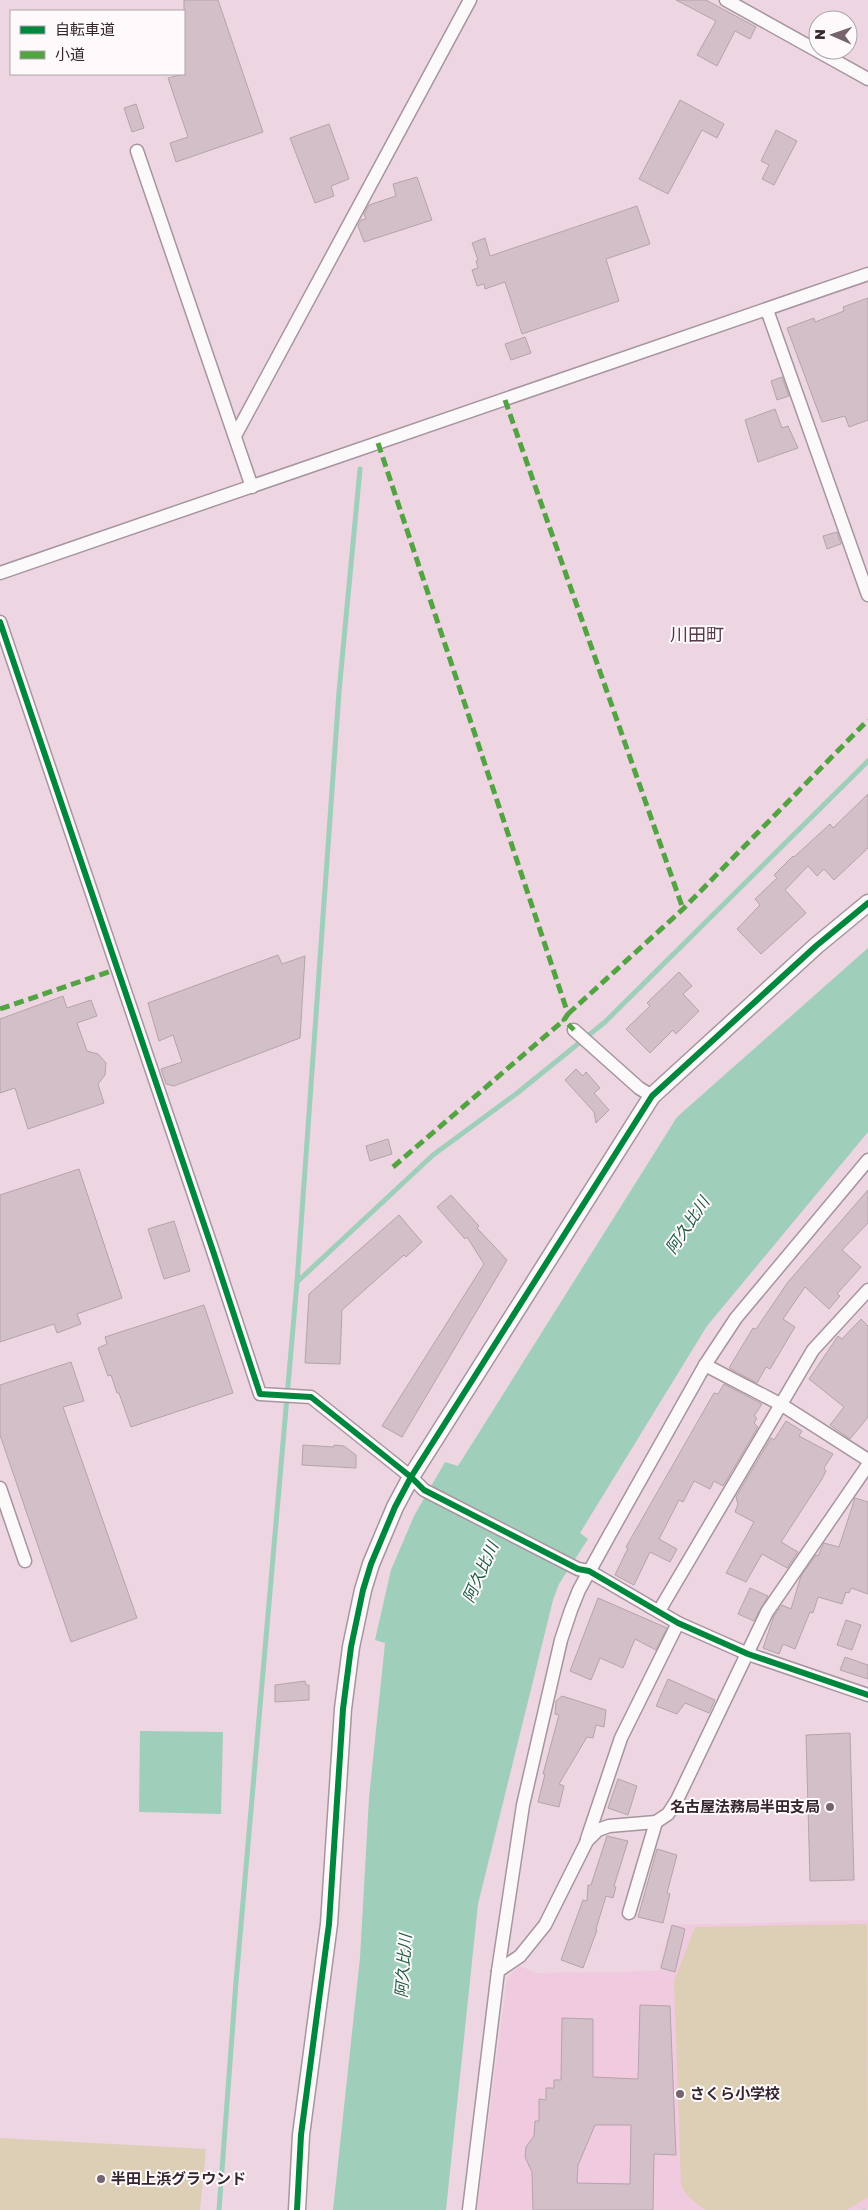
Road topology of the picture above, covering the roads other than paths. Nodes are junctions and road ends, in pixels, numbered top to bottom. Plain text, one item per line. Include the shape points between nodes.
1 (470, 0) edge
2 (726, 0) edge
3 (868, 79) edge
4 (137, 151) dead end
5 (868, 274) edge
6 (767, 310) junction
7 (235, 436) junction
8 (252, 487) junction
9 (0, 573) edge
10 (868, 595) edge
11 (0, 622) edge
12 (868, 903) edge
13 (574, 1030) dead end
14 (652, 1096) junction
15 (868, 1160) edge
16 (868, 1290) edge
17 (705, 1365) junction
18 (782, 1405) junction
19 (868, 1460) edge
20 (868, 1465) edge
21 (412, 1476) junction
22 (0, 1488) edge
23 (25, 1561) dead end
24 (584, 1570) junction
25 (659, 1611) junction
26 (678, 1623) junction
27 (748, 1654) junction
28 (868, 1695) edge
29 (656, 1822) junction
30 (587, 1841) junction
31 (629, 1913) dead end
32 (498, 1971) junction
33 (297, 2210) edge
34 (469, 2210) edge

1 - 7 street
2 - 3 street
4 - 7 street
5 - 6 street
6 - 8 street
6 - 10 street
7 - 8 street
8 - 9 street
11 - 21 street via 260,1394 311,1397
12 - 14 street via 816,946
13 - 14 street
14 - 21 street
15 - 17 street via 736,1318
16 - 18 street via 817,1345
17 - 18 street
17 - 24 street
18 - 19 street
18 - 25 street
20 - 27 street via 767,1612
21 - 24 street via 424,1490
21 - 33 street via 391,1514 371,1564 351,1647 343,1709 329,1924 301,2135
22 - 23 street
24 - 25 street
24 - 32 street via 562,1640 523,1805
25 - 26 street
26 - 27 street
26 - 30 street via 621,1738
27 - 28 street
27 - 29 street via 677,1800 668,1814
29 - 30 street via 610,1826 598,1830
29 - 31 street
30 - 32 street via 545,1925 520,1956
32 - 34 street

